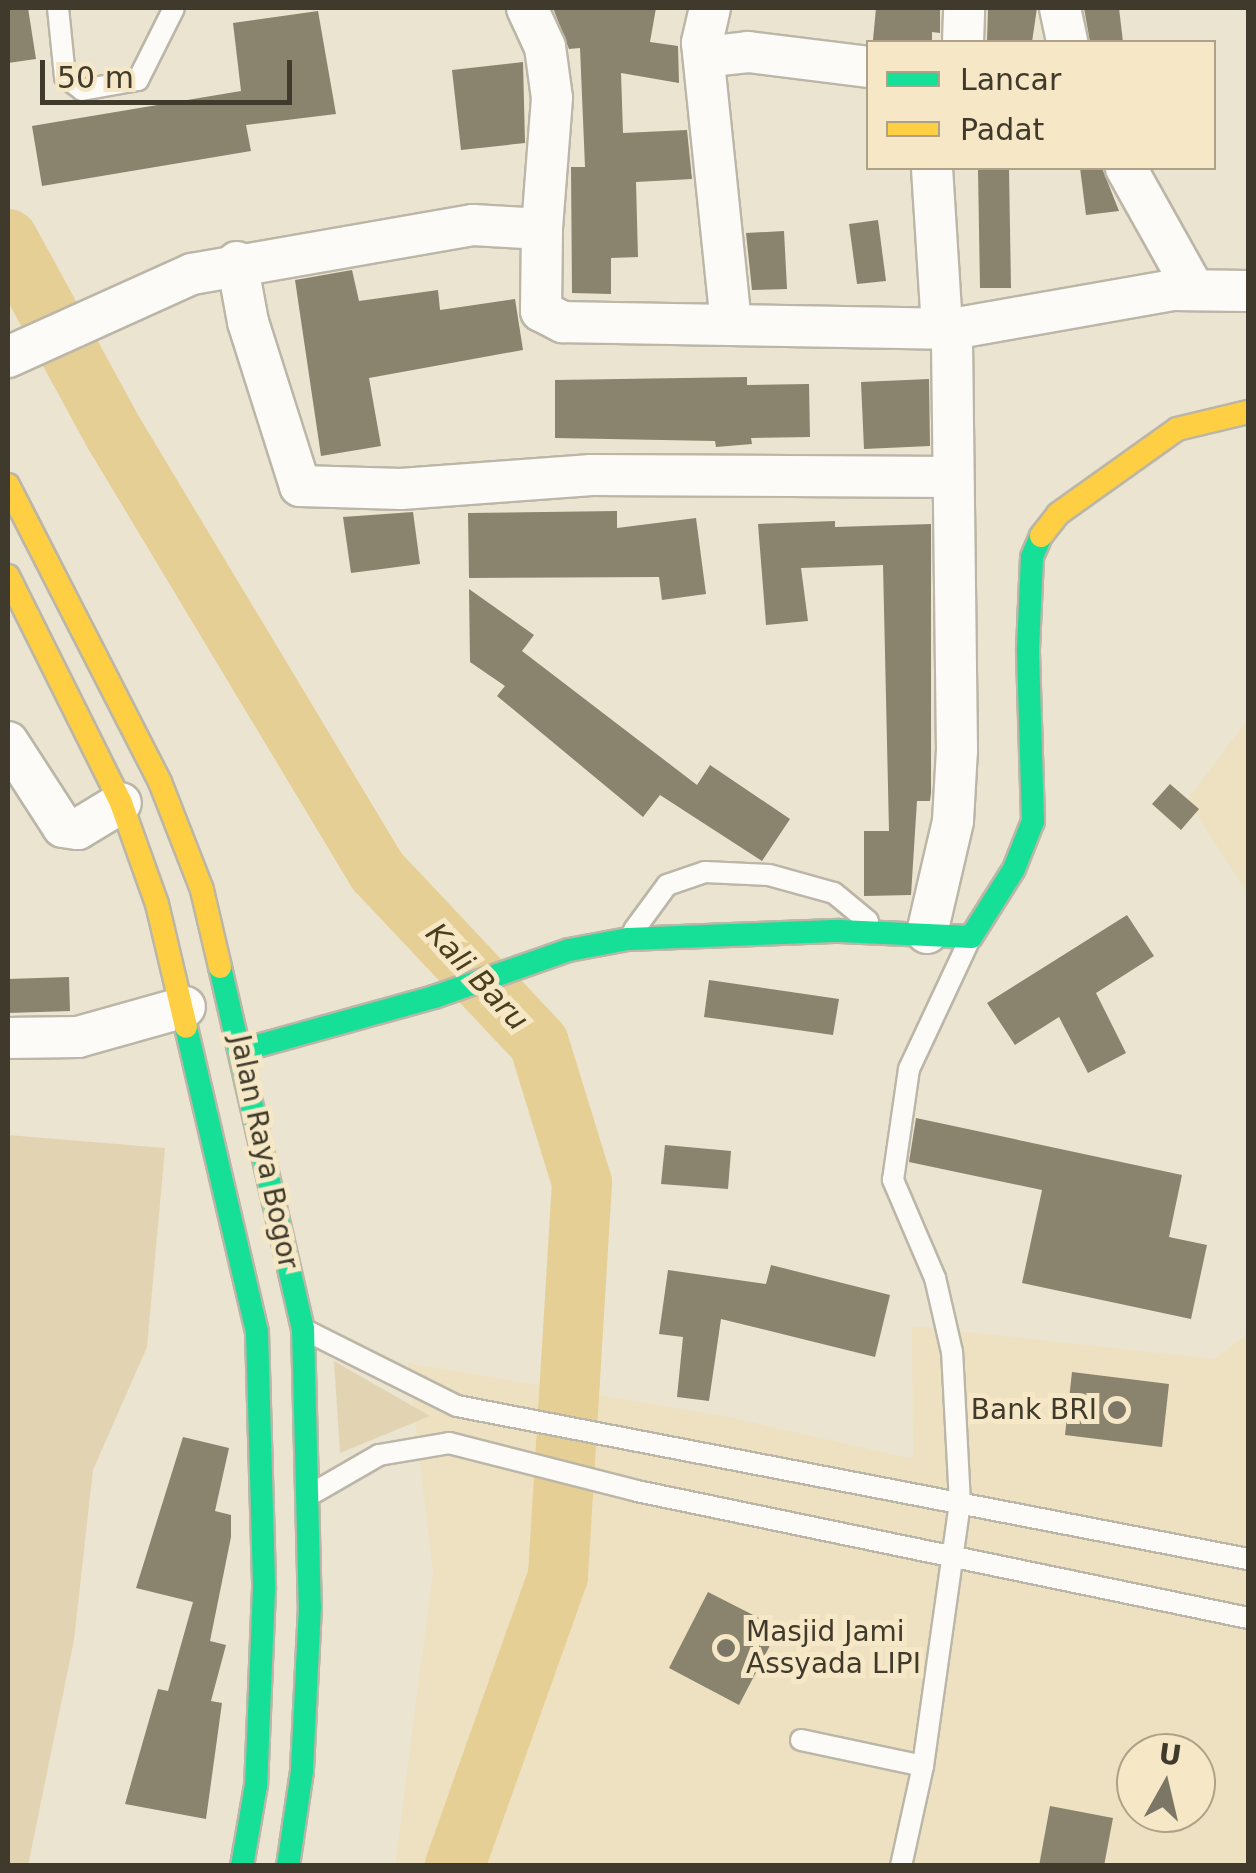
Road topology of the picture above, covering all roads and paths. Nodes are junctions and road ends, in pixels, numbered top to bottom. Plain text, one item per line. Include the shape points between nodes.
1 (58, 8) edge
2 (174, 8) edge
3 (527, 8) edge
4 (710, 8) edge
5 (964, 8) edge
6 (1060, 8) edge
7 (963, 40) edge
8 (1067, 40) edge
9 (704, 57) junction
10 (866, 67) edge
11 (932, 170) edge
12 (1127, 170) edge
13 (542, 230) junction
14 (237, 262) junction
15 (1193, 288) junction
16 (1248, 290) edge
17 (731, 322) junction
18 (947, 329) junction
19 (8, 357) edge
20 (1248, 412) edge
21 (950, 476) junction
22 (8, 485) edge
23 (8, 576) edge
24 (8, 742) edge
25 (122, 803) junction
26 (881, 932) junction
27 (926, 933) junction
28 (971, 937) junction
29 (628, 938) junction
30 (185, 1007) junction
31 (8, 1038) edge
32 (244, 1050) junction
33 (303, 1328) junction
34 (457, 1406) junction
35 (449, 1443) junction
36 (309, 1496) junction
37 (960, 1503) junction
38 (953, 1558) junction
39 (1248, 1559) edge
40 (1248, 1618) edge
41 (801, 1740) dead end
42 (923, 1766) junction
43 (242, 1866) edge
44 (288, 1866) edge
45 (900, 1866) edge

1 - 2 lane via 64,77 82,90 138,80
3 - 13 street via 545,47 552,98
4 - 9 street
5 - 7 street
6 - 8 street
9 - 10 street via 748,52
9 - 17 street
11 - 18 street
12 - 15 street
13 - 14 street via 473,225
13 - 17 street via 541,311 550,320
14 - 19 street
14 - 21 street via 252,339 300,486 401,488 591,475
15 - 16 street
15 - 18 street
17 - 18 street
18 - 21 street
20 - 28 main road via 1214,414 1177,429 1058,514 1040,538 1032,558 1028,649 1032,821 1014,870
21 - 27 street via 957,750 952,821
22 - 32 main road, Jalan Raya Bogor via 160,782 202,890
23 - 25 main road, Jalan Raya Bogor
24 - 25 street via 64,826 78,829
25 - 30 main road, Jalan Raya Bogor
26 - 27 main road
26 - 29 main road
26 - 29 lane via 834,893 769,875 705,872 667,886
27 - 28 main road
28 - 37 lane via 909,1069 893,1180 935,1278 952,1352
29 - 32 main road via 568,950 434,997
30 - 31 street via 78,1037
30 - 43 main road, Jalan Raya Bogor via 257,1332 264,1589 256,1784
32 - 33 main road, Jalan Raya Bogor
33 - 34 lane
33 - 36 main road, Jalan Raya Bogor
34 - 35 lane
34 - 37 lane
35 - 36 lane via 379,1455
35 - 38 lane
36 - 44 main road, Jalan Raya Bogor via 302,1771
37 - 38 lane
37 - 39 lane
38 - 40 lane
38 - 42 lane
41 - 42 lane
42 - 45 lane

